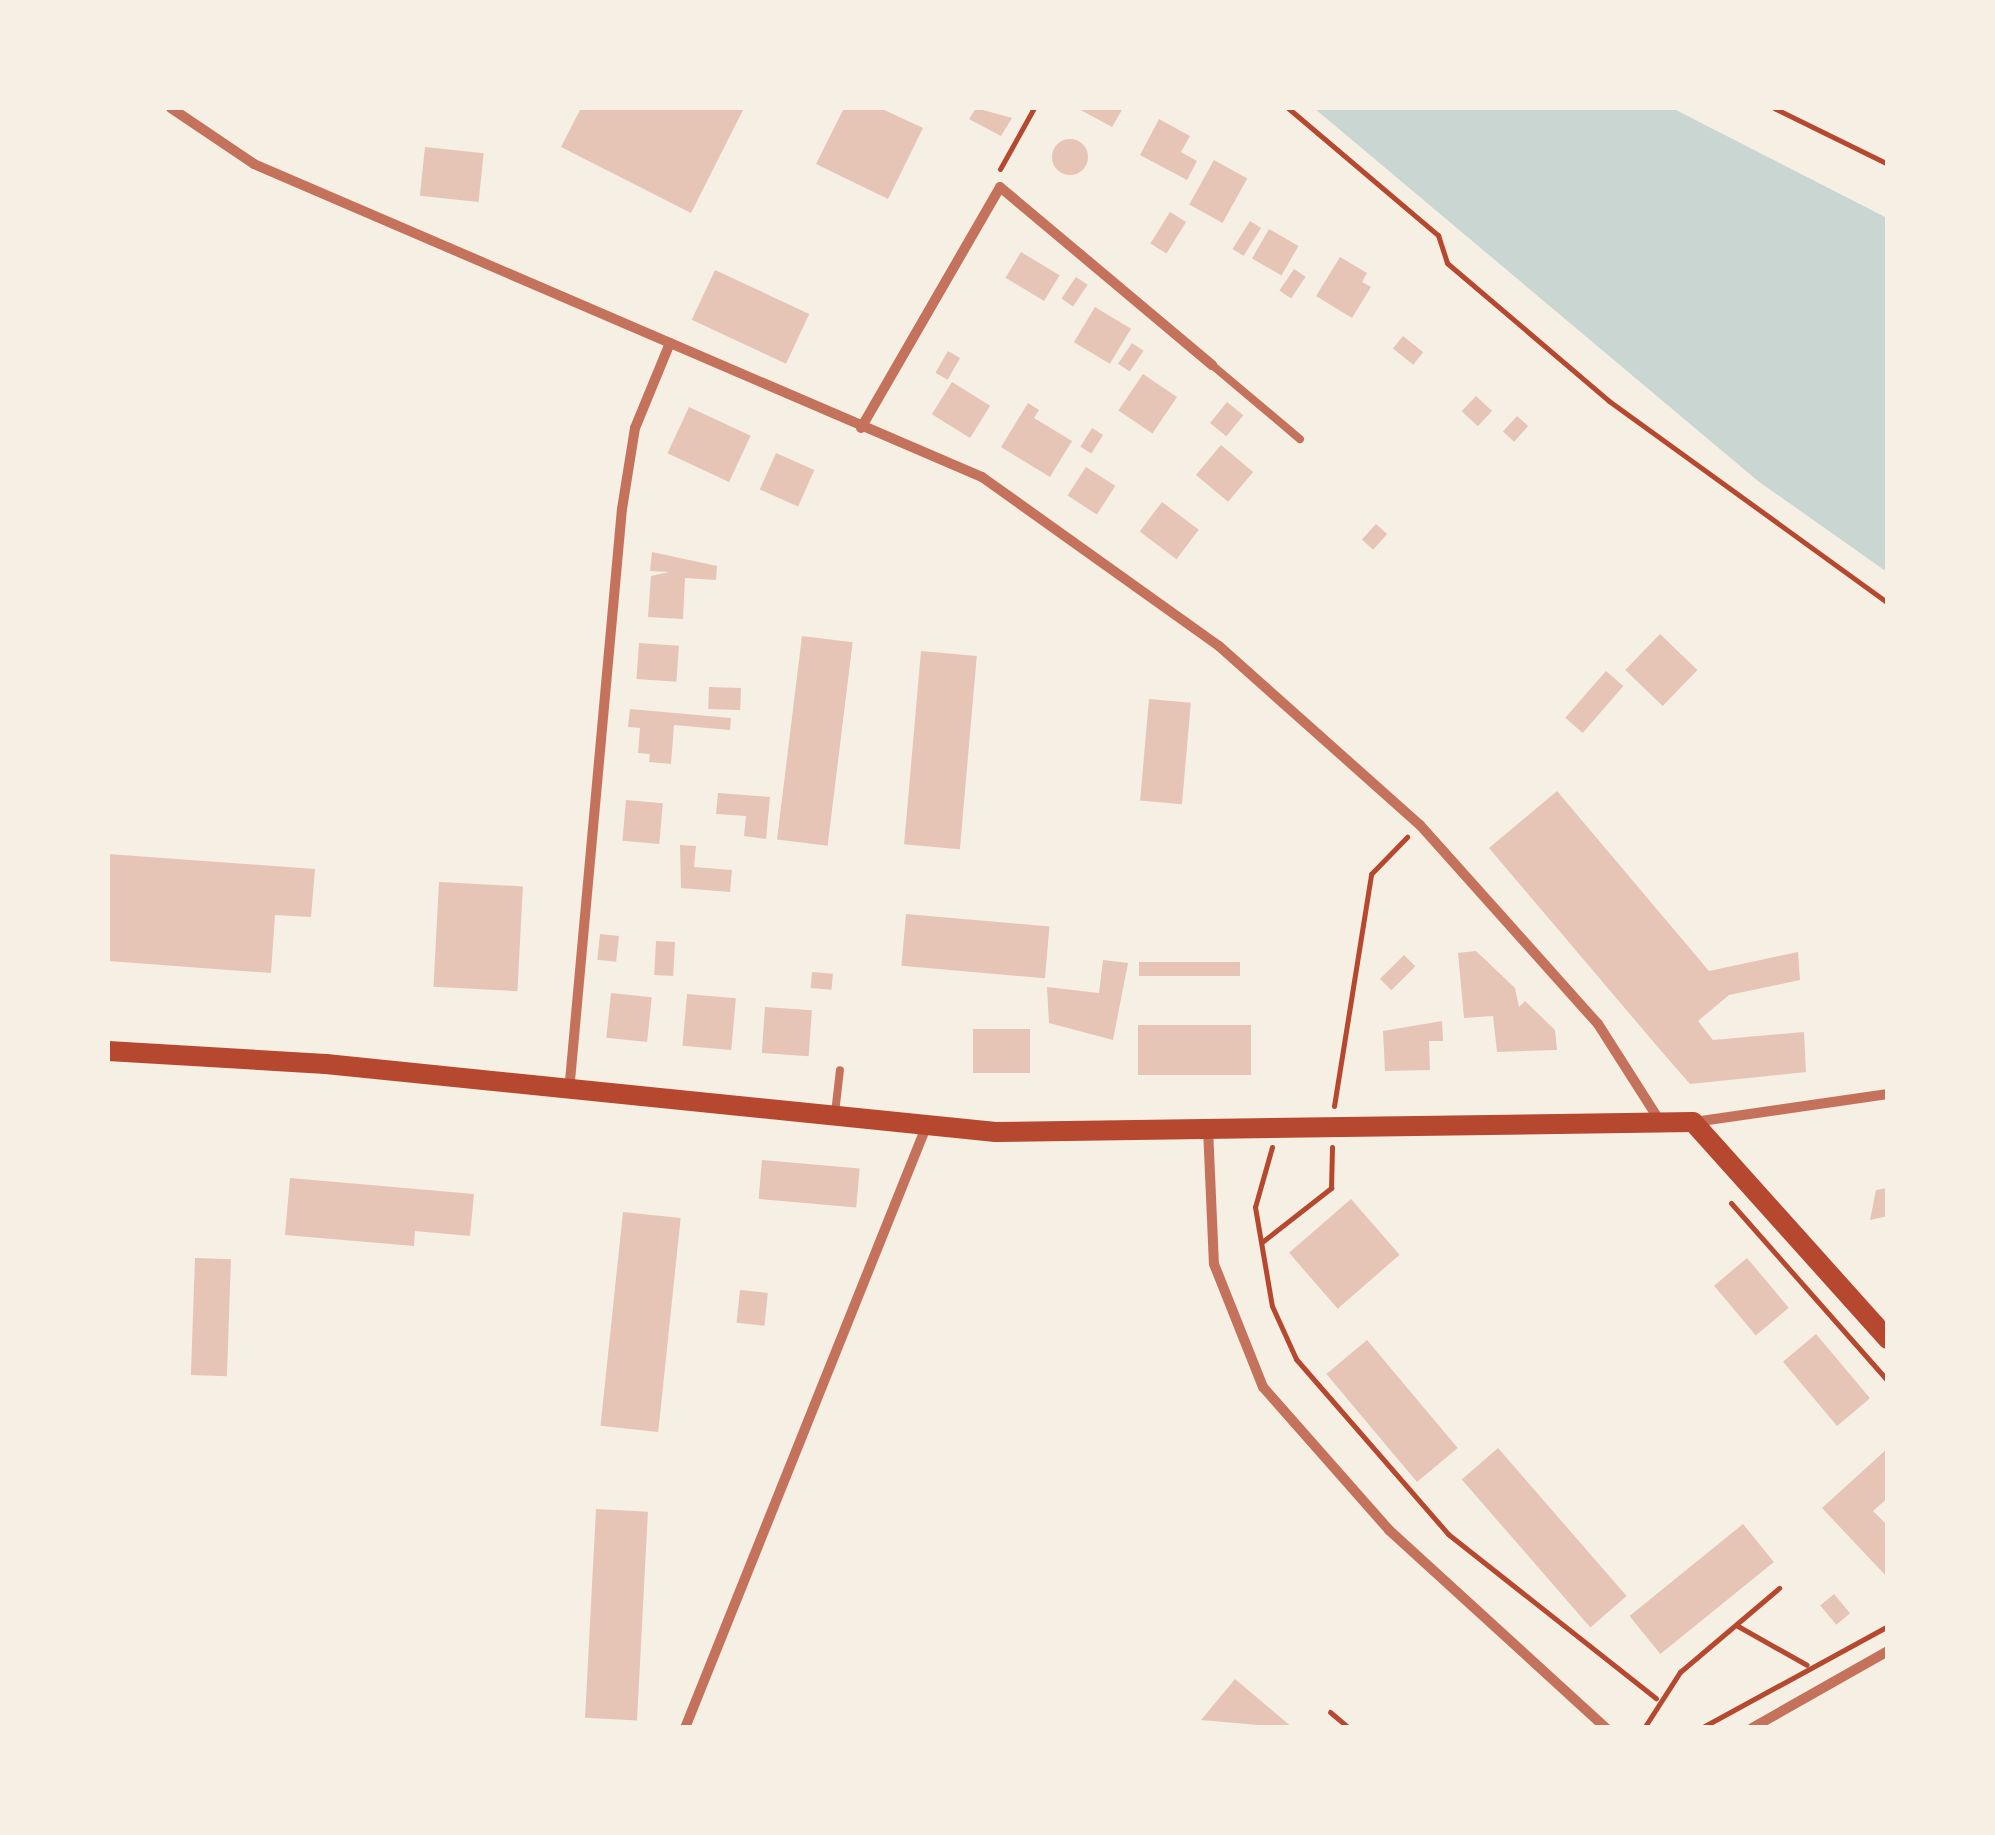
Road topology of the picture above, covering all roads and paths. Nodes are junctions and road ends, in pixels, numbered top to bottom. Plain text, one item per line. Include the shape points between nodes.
1 (171, 108) edge
2 (1034, 108) edge
3 (1288, 108) edge
4 (1774, 108) edge
5 (1888, 164) edge
6 (1000, 186) junction
7 (670, 343) junction
8 (1212, 366) joint
9 (862, 428) junction
10 (1300, 439) dead end
11 (1888, 603) edge
12 (1420, 825) junction
13 (108, 1052) edge
14 (840, 1070) dead end
15 (569, 1093) junction
16 (1888, 1094) edge
17 (834, 1118) junction
18 (1693, 1122) junction
19 (1661, 1123) junction
20 (1279, 1124) junction
21 (1332, 1124) junction
22 (1208, 1126) junction
23 (926, 1127) junction
24 (1724, 1195) dead end
25 (1261, 1242) junction
26 (1888, 1339) edge
27 (1888, 1381) edge
28 (1888, 1506) edge
29 (1888, 1518) edge
30 (1779, 1588) dead end
31 (1736, 1625) junction
32 (1888, 1626) edge
33 (1888, 1651) edge
34 (1809, 1666) junction
35 (1656, 1698) junction
36 (1330, 1712) dead end
37 (685, 1728) edge
38 (1349, 1728) edge
39 (1606, 1728) edge
40 (1644, 1728) edge
41 (1701, 1728) edge
42 (1752, 1728) edge

1 - 7 street via 254,164
2 - 6 path via 998,174
3 - 11 path via 1438,236 1446,263 1608,401
4 - 5 path
6 - 8 street
6 - 9 street
7 - 9 street
7 - 15 street via 635,428 622,509
8 - 10 lane
9 - 12 street via 982,476 1219,646
12 - 19 street via 1598,1024
12 - 21 path via 1372,874
13 - 15 main road via 326,1064
14 - 17 lane
15 - 17 main road
16 - 18 street
17 - 23 main road
18 - 19 main road
18 - 26 main road
19 - 21 main road
20 - 21 main road
20 - 22 main road
20 - 25 path via 1255,1206
21 - 25 path via 1331,1188
22 - 23 main road via 1038,1134
22 - 39 street via 1214,1264 1264,1387 1389,1530
23 - 37 street
24 - 27 path
25 - 35 path via 1272,1306 1296,1359 1448,1534
28 - 29 path
30 - 31 path
31 - 34 path
31 - 35 path
32 - 34 path
33 - 42 street
34 - 41 path
35 - 40 path
36 - 38 path

